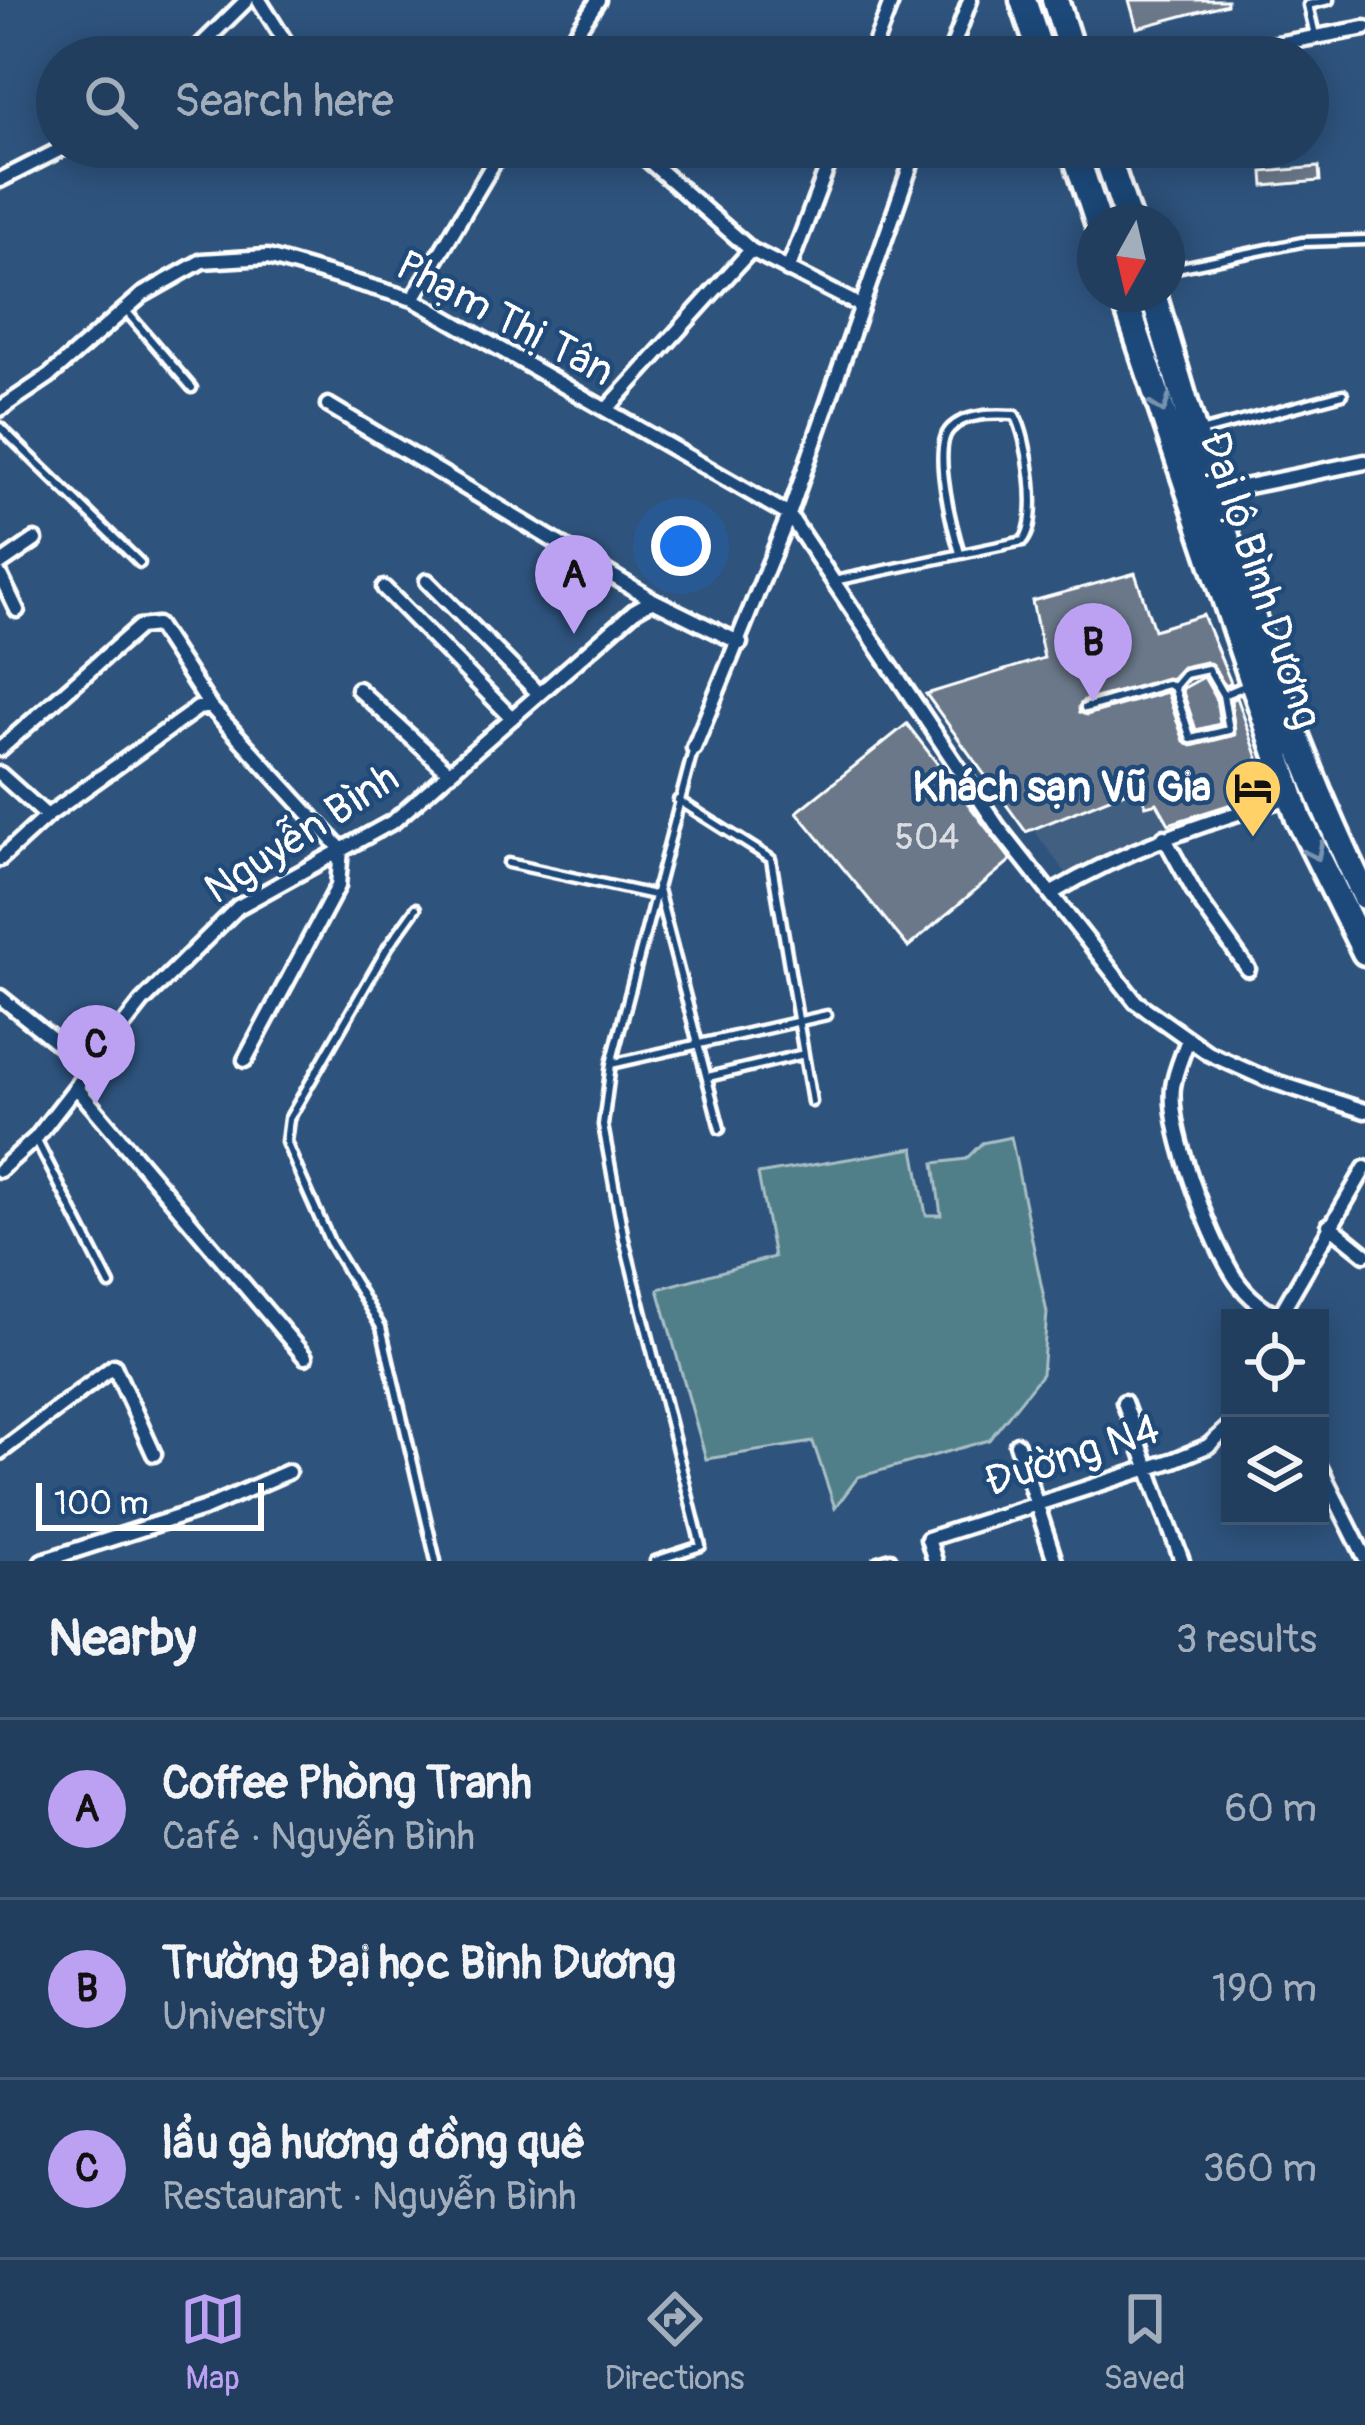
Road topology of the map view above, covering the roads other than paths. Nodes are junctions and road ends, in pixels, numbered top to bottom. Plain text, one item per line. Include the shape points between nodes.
1 (247, 0) edge
2 (259, 0) edge
3 (598, 0) edge
4 (892, 0) edge
5 (970, 0) edge
6 (1022, 0) edge
7 (1055, 0) edge
8 (1329, 0) edge
9 (1308, 3) edge
10 (1365, 28) edge
11 (1316, 35) junction
12 (210, 36) edge
13 (282, 36) edge
14 (574, 36) edge
15 (878, 36) edge
16 (957, 36) edge
17 (1035, 36) edge
18 (1066, 36) edge
19 (1311, 36) edge
20 (36, 162) edge
21 (491, 168) edge
22 (657, 168) edge
23 (828, 168) edge
24 (908, 168) edge
25 (1080, 168) edge
26 (1110, 168) edge
27 (0, 180) edge
28 (1092, 204) edge
29 (1123, 204) edge
30 (1365, 240) edge
31 (751, 250) junction
32 (1185, 266) edge
33 (788, 270) junction
34 (413, 299) junction
35 (859, 304) junction
36 (125, 309) junction
37 (1129, 312) edge
38 (1158, 312) edge
39 (192, 388) dead end
40 (1343, 394) dead end
41 (328, 405) dead end
42 (0, 409) edge
43 (607, 409) junction
44 (0, 427) edge
45 (1194, 434) junction
46 (1360, 467) edge
47 (1213, 493) junction
48 (789, 515) junction
49 (34, 540) dead end
50 (960, 553) junction
51 (140, 563) dead end
52 (0, 564) edge
53 (0, 574) edge
54 (427, 581) dead end
55 (830, 582) junction
56 (384, 588) dead end
57 (653, 600) junction
58 (17, 610) dead end
59 (740, 643) junction
60 (1253, 682) junction
61 (1174, 687) junction
62 (358, 688) dead end
63 (539, 694) junction
64 (1223, 695) junction
65 (210, 706) junction
66 (1085, 708) dead end
67 (512, 718) junction
68 (694, 748) joint
69 (0, 749) edge
70 (450, 773) junction
71 (0, 775) edge
72 (1292, 797) junction
73 (677, 799) junction
74 (47, 816) junction
75 (1164, 837) junction
76 (341, 849) junction
77 (0, 859) edge
78 (508, 863) dead end
79 (656, 883) junction
80 (1052, 893) junction
81 (654, 895) junction
82 (1365, 896) edge
83 (416, 908) dead end
84 (1365, 952) edge
85 (1248, 969) dead end
86 (0, 997) edge
87 (827, 1015) dead end
88 (798, 1022) junction
89 (1187, 1042) junction
90 (698, 1044) junction
91 (804, 1054) junction
92 (245, 1060) dead end
93 (611, 1064) junction
94 (88, 1068) junction
95 (707, 1078) junction
96 (76, 1087) junction
97 (812, 1102) dead end
98 (1365, 1111) edge
99 (720, 1129) dead end
100 (36, 1138) junction
101 (1365, 1168) edge
102 (0, 1170) edge
103 (1330, 1225) junction
104 (1365, 1254) edge
105 (110, 1285) dead end
106 (1263, 1309) edge
107 (1283, 1309) edge
108 (305, 1357) dead end
109 (1124, 1402) dead end
110 (1221, 1434) edge
111 (1017, 1444) dead end
112 (0, 1452) edge
113 (154, 1454) dead end
114 (1149, 1465) junction
115 (288, 1472) dead end
116 (1329, 1486) edge
117 (1036, 1500) junction
118 (891, 1556) dead end
119 (1365, 1558) edge
120 (43, 1561) edge
121 (436, 1561) edge
122 (655, 1561) edge
123 (878, 1561) edge
124 (934, 1561) edge
125 (1055, 1561) edge
126 (1182, 1561) edge

1 - 12 street
2 - 13 street
3 - 14 street
4 - 15 street
5 - 16 street
6 - 17 highway
7 - 18 highway
8 - 9 lane
9 - 11 lane
10 - 11 street
11 - 19 street
20 - 27 street
21 - 34 street
22 - 31 street
23 - 33 street
24 - 35 street
25 - 28 highway
26 - 29 highway
30 - 32 lane via 1302,242
31 - 33 street
31 - 43 street
33 - 35 street
34 - 36 street, Phạm Thị Tân via 316,267 234,256 171,276
34 - 43 street, Phạm Thị Tân
35 - 48 street
36 - 39 lane
36 - 42 street, Phạm Thị Tân
37 -> 60 highway, Đại lộ Bình Dương
38 - 45 highway, Đại lộ Bình Dương
40 - 45 lane
41 - 57 street
43 - 48 street, Phạm Thị Tân
44 - 51 lane
45 - 47 highway, Đại lộ Bình Dương
46 - 47 street
47 - 82 highway, Đại lộ Bình Dương via 1271,673
48 - 55 street
48 - 59 street
49 - 52 street
50 - 50 lane via 1023,541 1030,532 1026,433 1015,415 983,414 950,428 944,441 949,519
50 - 55 lane
53 - 58 street
54 - 63 street
55 - 80 street
56 - 67 street
57 - 59 street
57 - 63 street, Nguyễn Bình
59 - 68 street
60 - 64 lane
60 - 72 highway, Đại lộ Bình Dương
61 - 64 lane via 1185,674 1208,669
61 - 64 lane via 1191,740 1229,730
61 - 66 lane
62 - 70 street
63 - 67 street, Nguyễn Bình
65 - 69 street via 157,625 139,627
65 - 74 street
65 - 76 street
67 - 70 street, Nguyễn Bình
68 - 73 lane
70 - 76 street, Nguyễn Bình via 394,821
71 - 74 street
72 - 75 street
72 -> 84 highway, Đại lộ Bình Dương
73 - 79 lane
73 - 88 lane via 771,859
74 - 77 street
75 - 80 street
75 - 85 street
76 - 92 street via 338,886
76 - 94 street, Nguyễn Bình via 238,907
78 - 81 lane
79 - 81 lane
79 - 90 lane
80 - 89 street via 1136,1002
81 - 93 lane
83 - 121 lane via 289,1119 286,1142 330,1242 381,1327
86 - 94 street
87 - 88 lane
88 - 90 lane
88 - 91 lane
89 - 98 street
89 - 106 street via 1173,1085 1183,1146 1232,1274
90 - 93 lane
90 - 95 lane
91 - 95 lane
91 - 97 lane
93 - 122 lane via 603,1125 624,1239 701,1546
94 - 96 street, Nguyễn Bình
95 - 99 lane
96 - 100 street, Nguyễn Bình
96 - 108 street
100 - 102 street, Nguyễn Bình
100 - 105 lane
101 - 103 street
103 - 104 street
103 - 107 street
109 - 114 street
110 - 114 street, Đường N4
111 - 117 street
112 - 113 street via 116,1366
114 - 117 street, Đường N4
114 - 126 street
115 - 120 street
116 - 119 street
117 - 124 street, Đường N4 via 928,1539
117 - 125 street
118 - 123 lane

